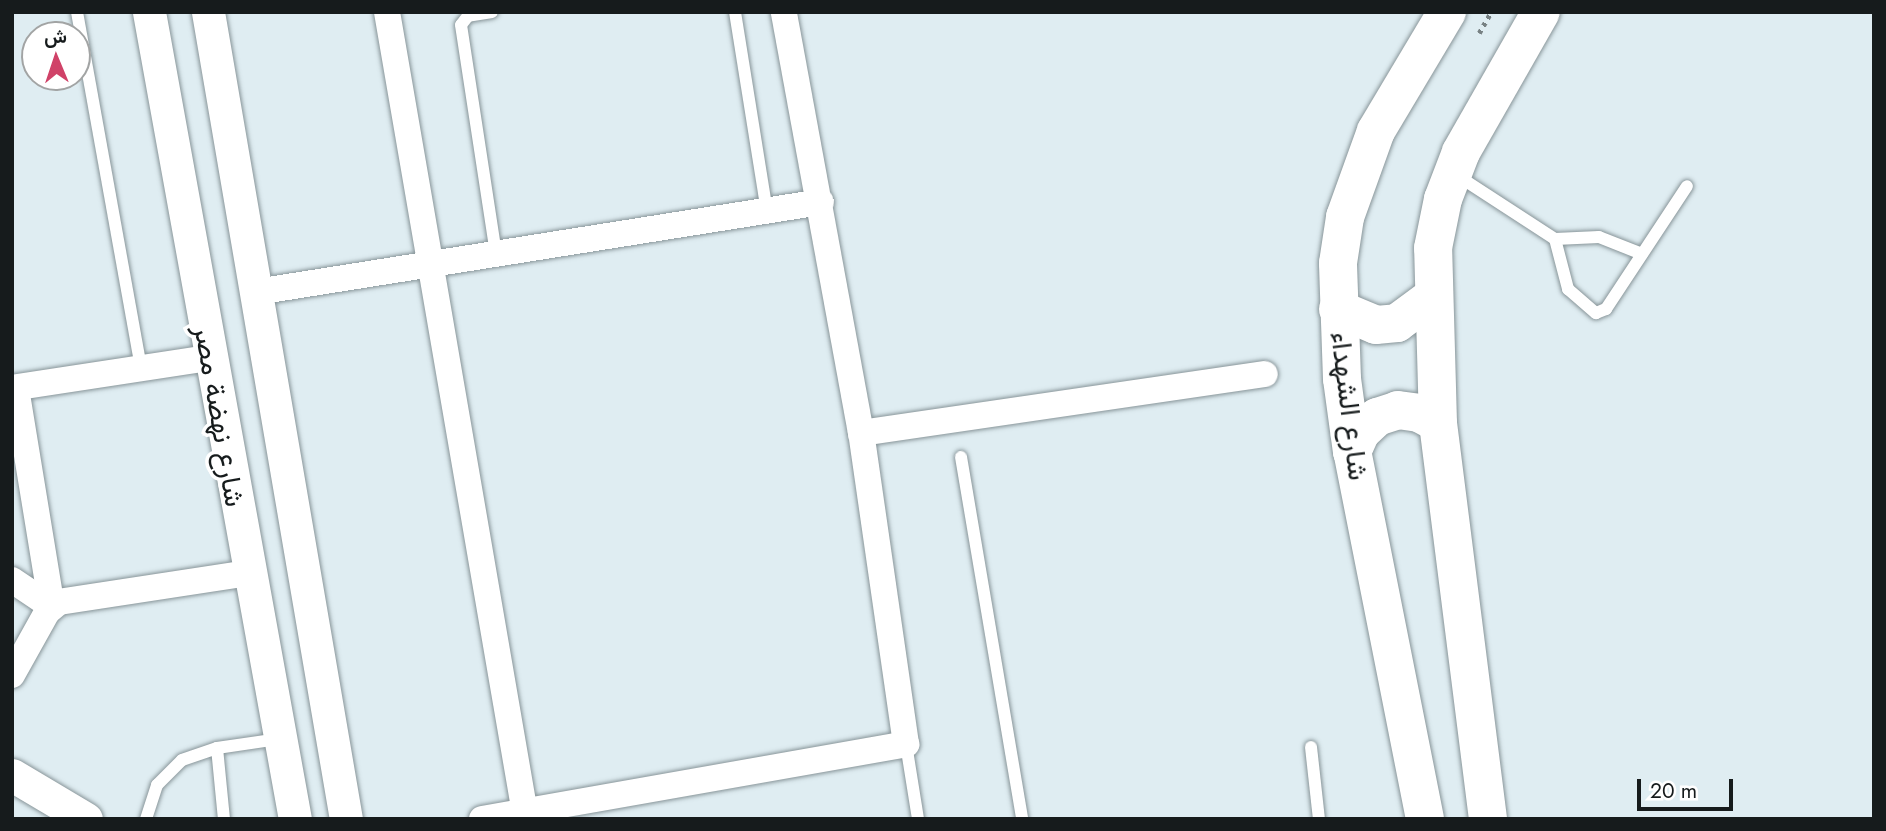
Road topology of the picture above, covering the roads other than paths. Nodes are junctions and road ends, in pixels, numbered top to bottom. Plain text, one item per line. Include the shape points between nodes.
1 (77, 12) edge
2 (149, 12) edge
3 (208, 12) edge
4 (387, 12) edge
5 (492, 12) edge
6 (735, 12) edge
7 (784, 12) edge
8 (1447, 12) edge
9 (1541, 12) edge
10 (1453, 173) junction
11 (1687, 186) dead end
12 (821, 202) junction
13 (767, 211) junction
14 (1555, 239) junction
15 (1642, 254) junction
16 (496, 256) junction
17 (430, 266) junction
18 (256, 292) junction
19 (1431, 298) junction
20 (1338, 309) junction
21 (208, 358) junction
22 (141, 368) junction
23 (1265, 374) dead end
24 (14, 388) edge
25 (1438, 423) junction
26 (861, 433) junction
27 (1352, 452) junction
28 (961, 457) dead end
29 (248, 573) junction
30 (12, 580) edge
31 (52, 607) junction
32 (12, 675) edge
33 (279, 739) junction
34 (905, 744) junction
35 (1311, 747) dead end
36 (217, 748) junction
37 (12, 775) edge
38 (525, 815) edge
39 (86, 819) edge
40 (146, 819) edge
41 (224, 819) edge
42 (295, 819) edge
43 (346, 819) edge
44 (482, 819) edge
45 (918, 819) edge
46 (1022, 819) edge
47 (1319, 819) edge
48 (1425, 819) edge
49 (1488, 819) edge

1 - 22 lane
2 - 21 street, شارع نهضة مصر
3 - 18 street, شارع نهضة مصر
4 - 17 street
5 - 16 lane via 468,16 461,25
6 - 13 lane
7 - 12 street
8 - 20 highway, شارع الشهداء via 1376,131 1358,173 1342,240
9 - 10 highway
10 - 14 lane
10 - 19 highway via 1433,248
11 - 15 lane
12 - 13 street
12 - 26 street
13 - 16 street
14 - 15 lane via 1599,237
14 - 15 lane via 1568,289 1596,313 1606,309
16 - 17 street
17 - 18 street
17 - 38 street
18 - 43 street, شارع نهضة مصر
19 - 20 highway via 1416,313 1386,324 1356,320
19 - 25 highway
20 - 27 highway, شارع الشهداء
21 - 22 street
21 - 29 street, شارع نهضة مصر
22 - 24 street
23 - 26 street
24 - 31 street
25 - 27 highway via 1419,413 1398,410 1377,418 1361,432
25 - 49 highway
26 - 34 street
27 - 48 highway, شارع الشهداء
28 - 46 lane
29 - 31 street via 75,597
29 - 33 street, شارع نهضة مصر
30 - 31 street
31 - 32 street
33 - 36 lane
33 - 42 street, شارع نهضة مصر
34 - 38 street
34 - 45 lane
35 - 47 lane
36 - 40 lane via 168,770 157,785
36 - 41 lane
37 - 39 street
38 - 44 street

